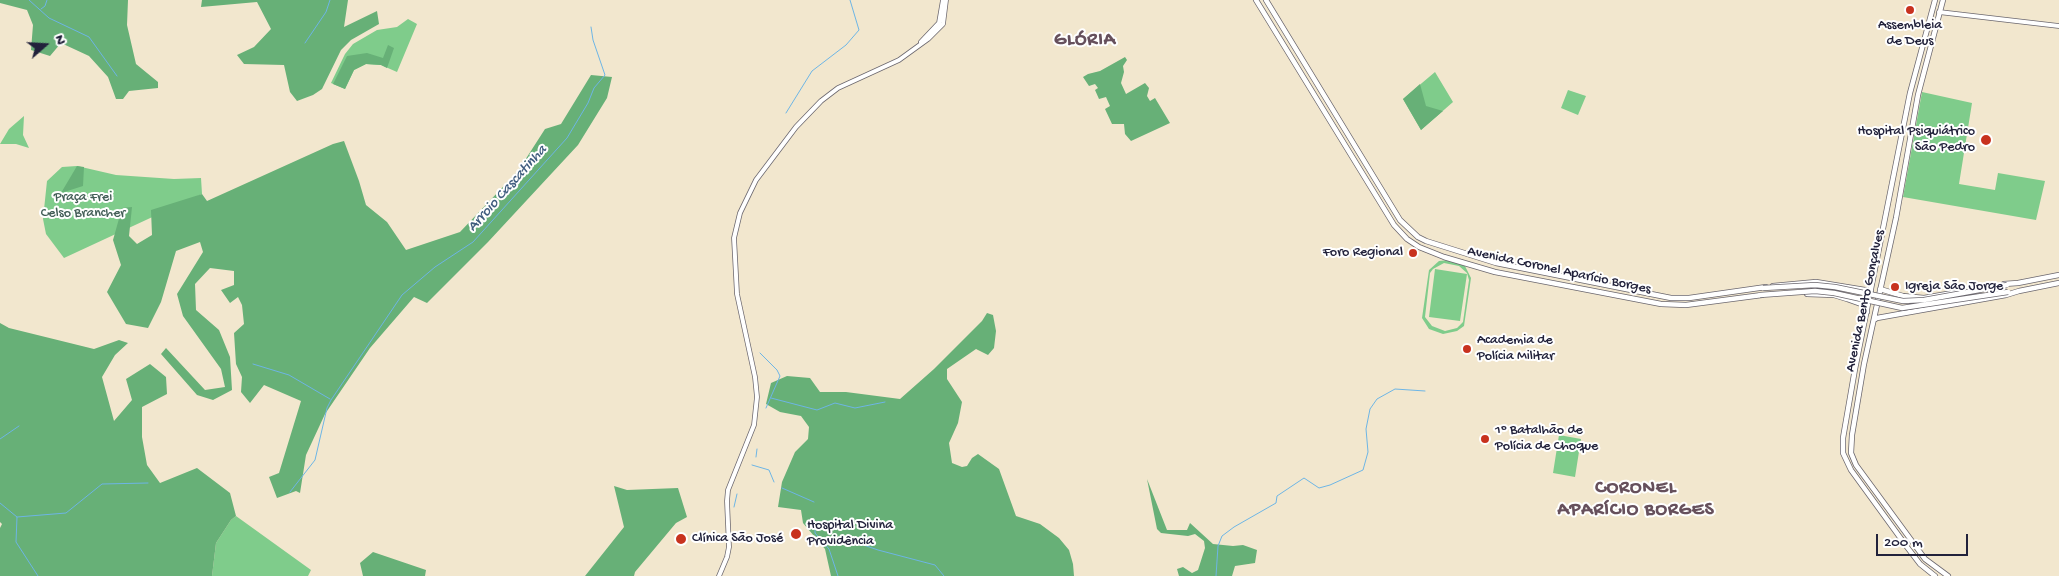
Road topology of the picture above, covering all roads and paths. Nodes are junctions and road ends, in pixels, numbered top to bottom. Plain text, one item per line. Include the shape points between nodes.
1 (944, 0) edge
2 (1256, 0) edge
3 (1266, 0) edge
4 (1935, 0) edge
5 (1943, 0) edge
6 (1940, 12) junction
7 (941, 14) junction
8 (943, 24) junction
9 (2059, 26) edge
10 (918, 46) junction
11 (2059, 275) edge
12 (2018, 283) junction
13 (2059, 284) edge
14 (1850, 286) junction
15 (1760, 288) junction
16 (1880, 290) junction
17 (1871, 291) junction
18 (2018, 291) junction
19 (1757, 295) junction
20 (1903, 296) junction
21 (1847, 299) junction
22 (1867, 312) junction
23 (1902, 313) junction
24 (1873, 321) junction
25 (719, 576) edge
26 (1934, 576) edge
27 (1948, 576) edge

1 - 7 main road
1 - 8 main road
2 - 19 main road, Avenida Coronel Aparício Borges via 1394,224 1419,247 1494,272 1661,304 1686,305
3 - 15 main road, Avenida Coronel Aparício Borges via 1400,220 1418,237 1496,263 1670,298
4 - 17 main road, Avenida Bento Gonçalves via 1910,94
5 - 6 main road, Avenida Bento Gonçalves
6 - 9 main road
6 - 16 main road, Avenida Bento Gonçalves via 1918,95
7 - 8 main road
7 - 10 main road via 939,23
8 - 10 main road
10 - 25 main road via 898,60 838,88 821,101 784,140 756,180 740,213 734,238 737,294 756,377 757,397 754,426 728,490 729,547
11 - 12 main road
12 - 15 main road, bridge via 1903,301 1815,285
12 - 20 main road via 1924,298
13 - 18 main road
14 - 15 main road, Avenida Coronel Aparício Borges via 1816,282
14 - 17 main road, Avenida Coronel Aparício Borges
14 - 21 main road via 1852,294
16 - 20 main road
16 - 24 main road, Avenida Bento Gonçalves
17 - 22 main road, Avenida Bento Gonçalves
18 - 19 main road, bridge via 1902,308 1815,290
18 - 23 main road
19 - 21 main road, Avenida Coronel Aparício Borges via 1815,293
20 - 23 main road via 1898,306
21 - 22 main road, Avenida Coronel Aparício Borges via 1861,304
22 - 26 main road, Avenida Bento Gonçalves via 1843,438 1843,453 1855,476 1907,547
23 - 24 main road
24 - 27 main road, Avenida Bento Gonçalves via 1851,453 1856,465 1925,559

